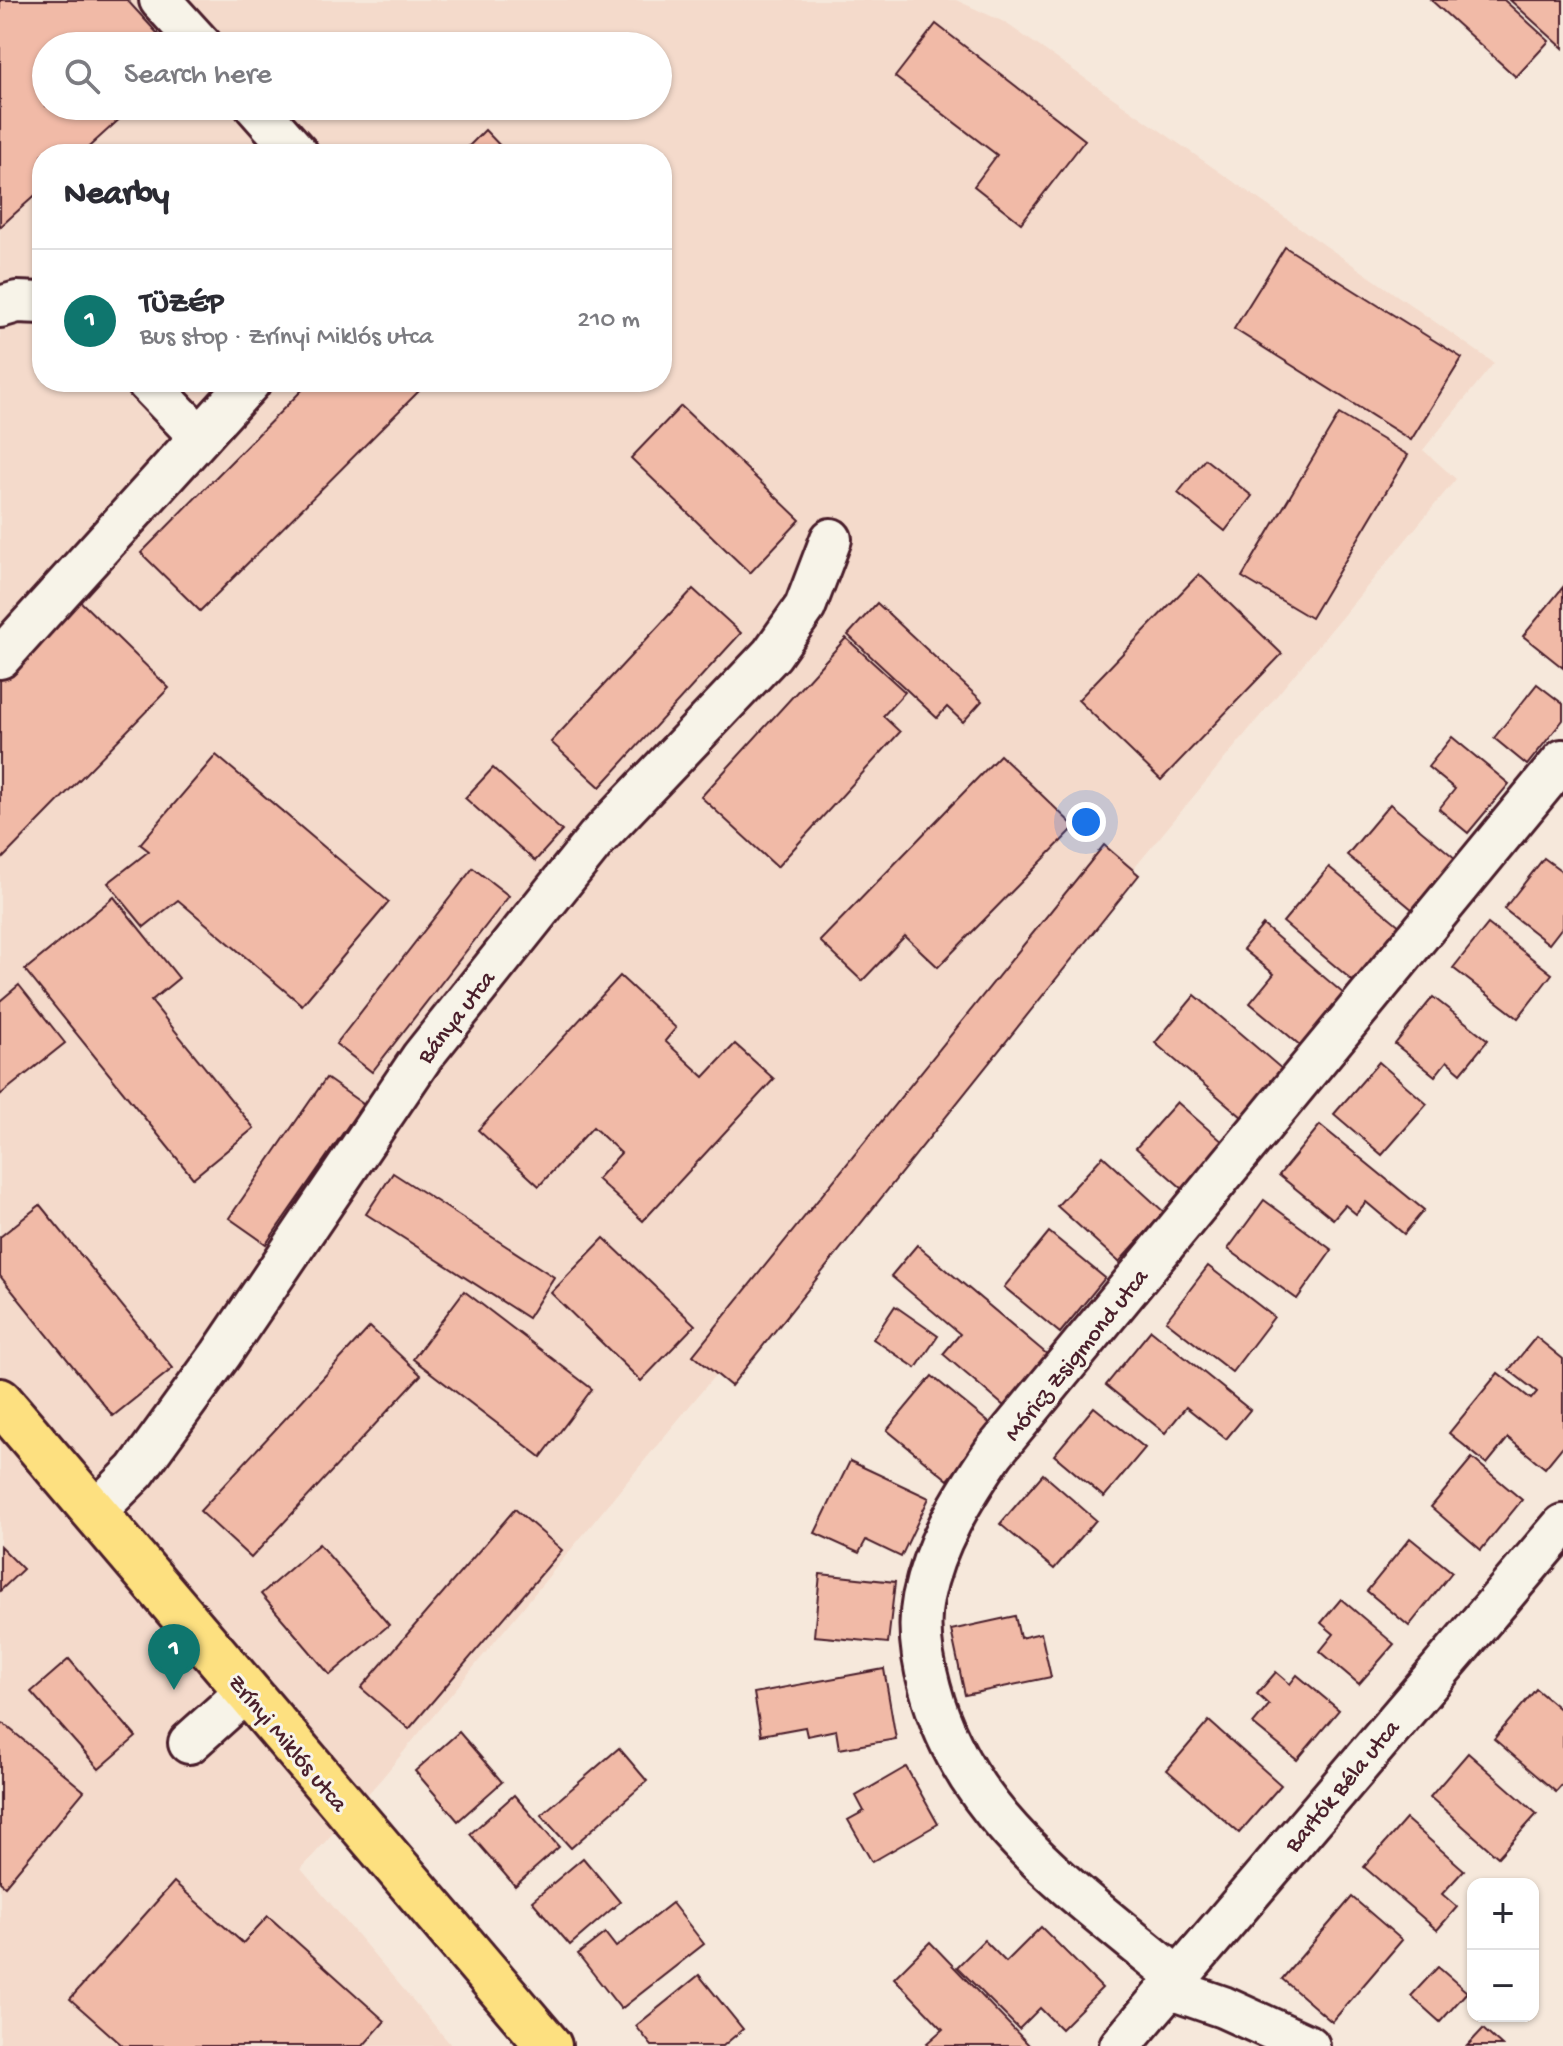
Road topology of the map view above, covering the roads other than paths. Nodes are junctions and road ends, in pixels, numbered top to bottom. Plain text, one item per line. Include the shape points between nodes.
1 (160, 0) edge
2 (189, 32) edge
3 (268, 120) edge
4 (289, 144) edge
5 (32, 303) edge
6 (0, 307) edge
7 (157, 392) edge
8 (241, 392) edge
9 (200, 437) junction
10 (831, 539) dead end
11 (0, 658) edge
12 (1563, 760) edge
13 (0, 1401) edge
14 (96, 1511) junction
15 (1563, 1525) edge
16 (246, 1692) junction
17 (189, 1743) dead end
18 (1172, 1982) junction
19 (549, 2046) edge
20 (1120, 2046) edge
21 (1309, 2046) edge

1 - 2 street
3 - 4 street
5 - 6 street
7 - 9 street
8 - 9 street
9 - 11 street
10 - 14 street, Bánya utca via 805,607 772,654 597,838 422,1057 203,1379 136,1471
12 - 18 street, Móricz Zsigmond utca via 994,1452 966,1493 933,1564 923,1599 923,1664 936,1712 964,1771 1034,1857
13 - 14 main road, Zrínyi Miklós utca
14 - 16 main road, Zrínyi Miklós utca
15 - 18 street, Bartók Béla utca
16 - 17 street
16 - 19 main road, Zrínyi Miklós utca
18 - 20 street, Bartók Béla utca
18 - 21 street

